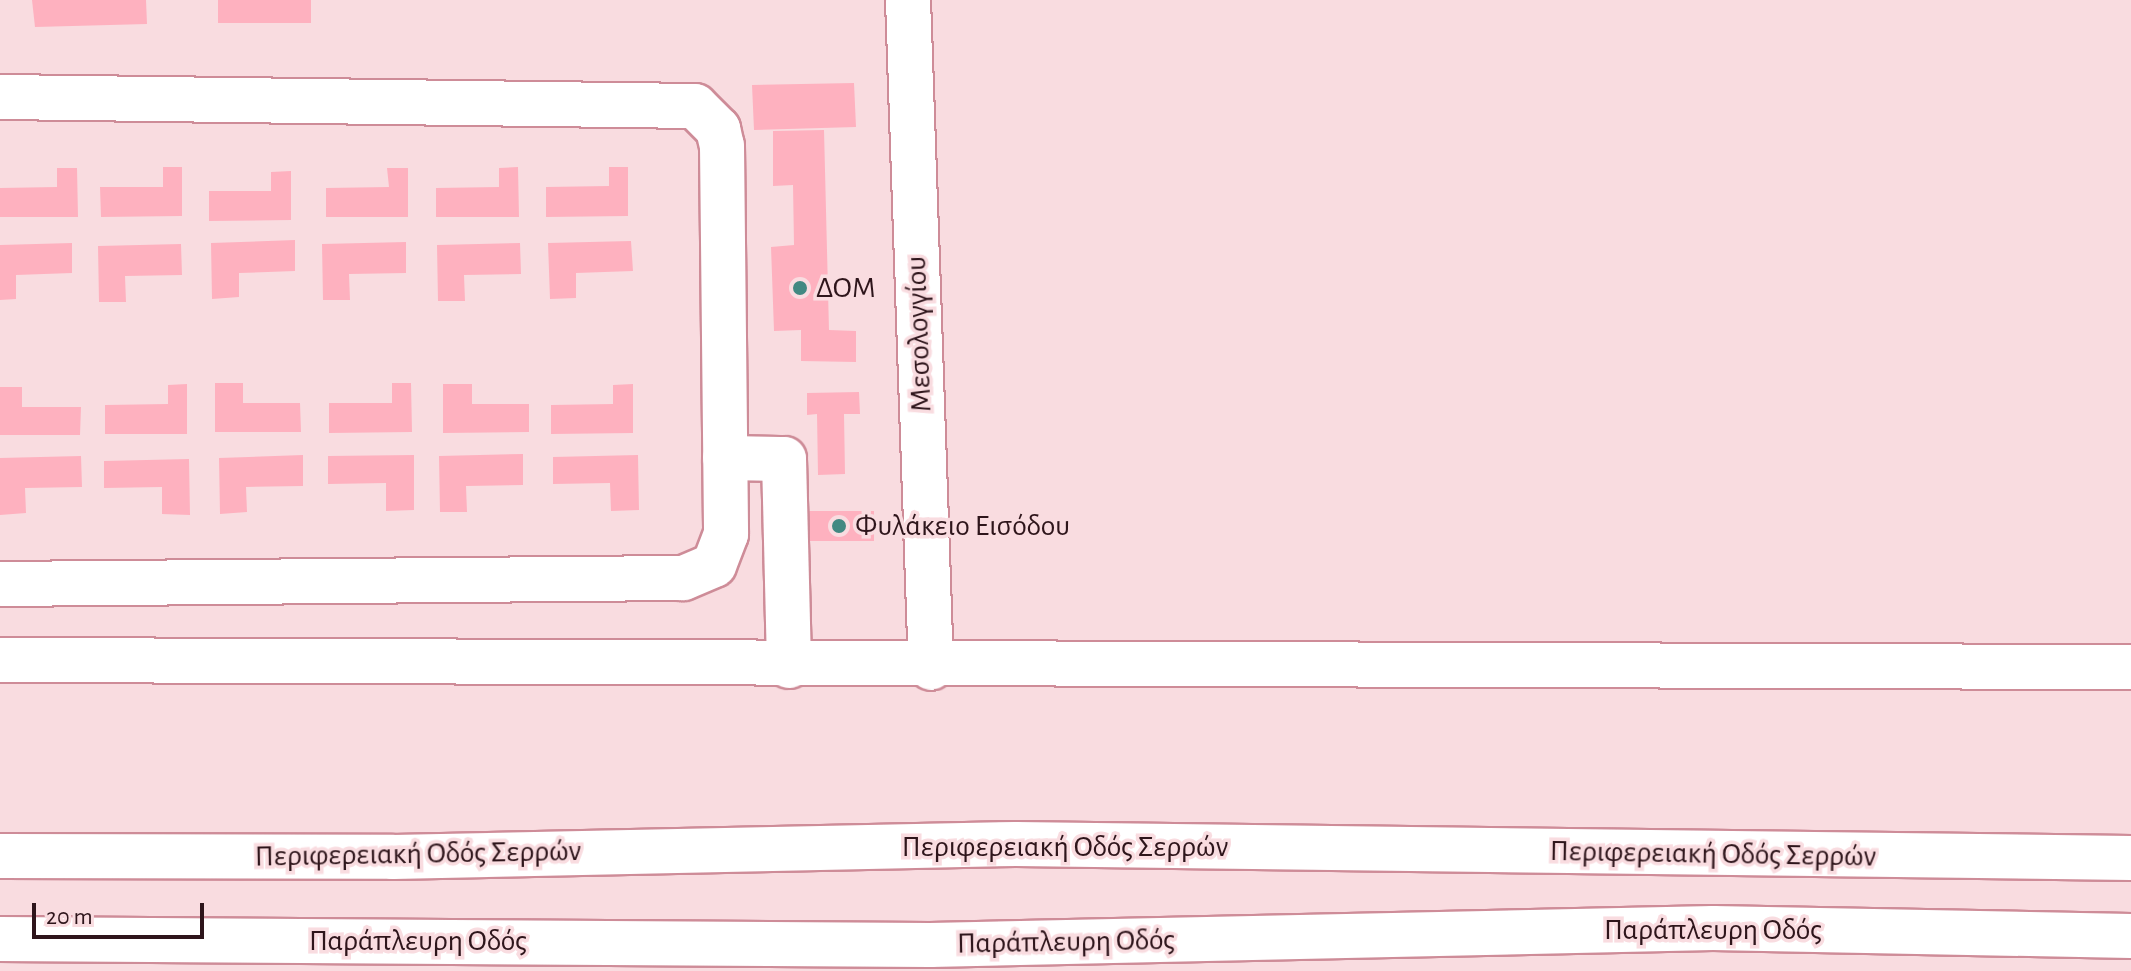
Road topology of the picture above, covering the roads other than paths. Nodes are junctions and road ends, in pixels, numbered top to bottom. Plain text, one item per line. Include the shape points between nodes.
1 (908, 0) edge
2 (0, 97) edge
3 (725, 458) junction
4 (0, 584) edge
5 (0, 660) edge
6 (789, 666) junction
7 (2131, 667) edge
8 (931, 668) junction
9 (0, 856) edge
10 (2131, 858) edge
11 (2131, 936) edge
12 (0, 939) edge
13 (930, 958) edge

1 - 8 street, Μεσολογγίου
2 - 3 street via 695,106 714,122 722,146
3 - 4 street via 722,551 714,565 683,578
3 - 6 street via 784,459
5 - 6 street
6 - 8 street
7 - 8 street
9 - 10 street, Περιφερειακή Οδός Σερρών via 393,857 1016,844
11 - 13 street, Παράπλευρη Οδός via 1713,928
12 - 13 street, Παράπλευρη Οδός

